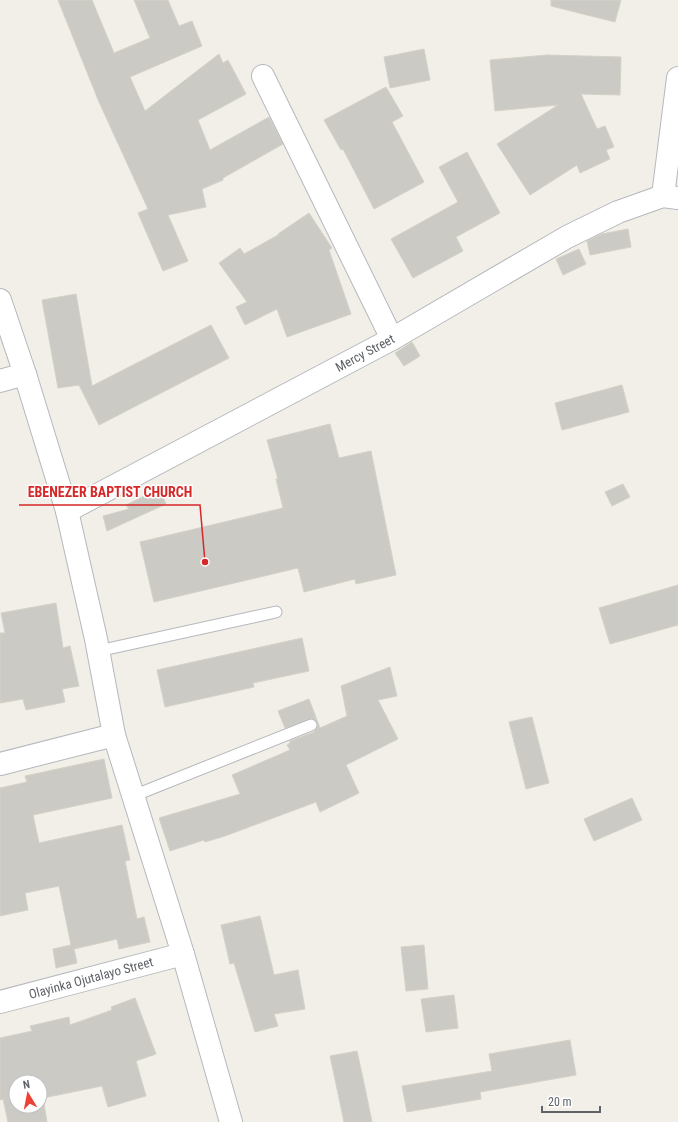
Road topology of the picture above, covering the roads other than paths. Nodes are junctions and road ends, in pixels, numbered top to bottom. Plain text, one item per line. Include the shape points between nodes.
1 (263, 76) dead end
2 (678, 78) edge
3 (670, 197) edge
4 (0, 300) edge
5 (392, 340) junction
6 (24, 374) junction
7 (0, 381) edge
8 (67, 512) junction
9 (276, 612) dead end
10 (98, 650) junction
11 (311, 725) dead end
12 (114, 735) junction
13 (0, 764) edge
14 (133, 796) junction
15 (183, 954) junction
16 (0, 1002) edge
17 (231, 1122) edge

1 - 5 street
2 - 3 street
3 - 5 street, Mercy Street via 618,212 567,237
4 - 6 street
5 - 8 street, Mercy Street
6 - 7 street
6 - 8 street
8 - 10 street
9 - 10 lane
10 - 12 street
11 - 14 lane
12 - 13 street
12 - 14 street
14 - 15 street
15 - 16 street, Olayinka Ojutalayo Street
15 - 17 street

